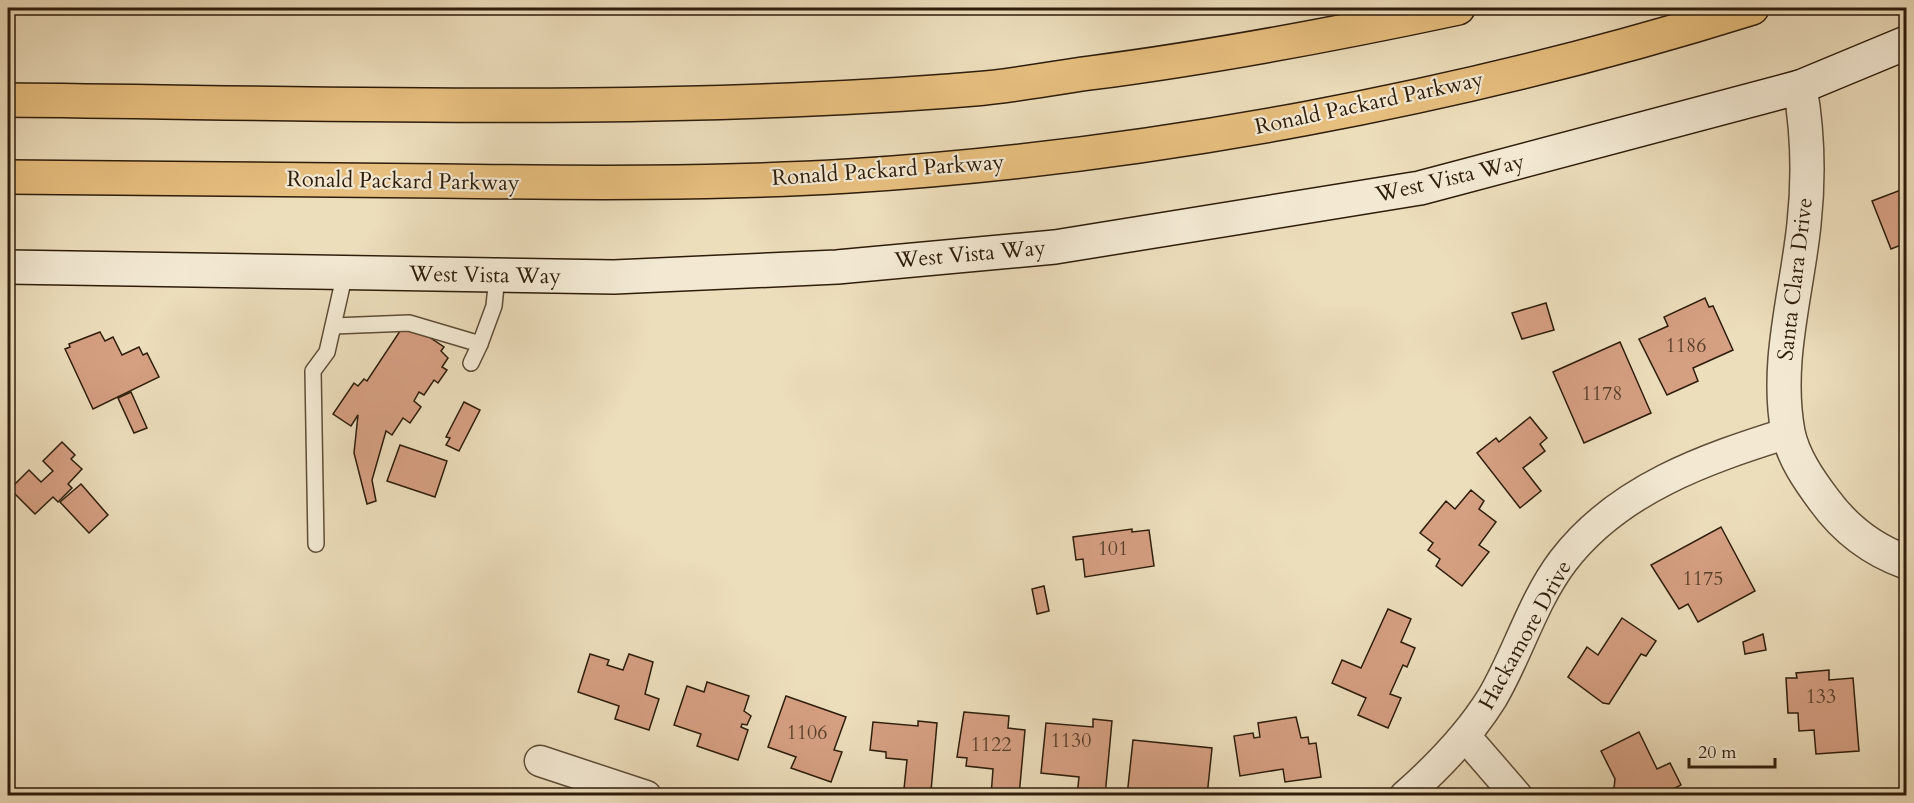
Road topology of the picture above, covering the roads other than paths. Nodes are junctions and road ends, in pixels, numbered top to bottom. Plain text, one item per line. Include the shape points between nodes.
1 (1458, 8) edge
2 (1752, 8) edge
3 (1906, 43) edge
4 (1800, 87) junction
5 (8, 100) edge
6 (8, 177) edge
7 (8, 267) edge
8 (345, 273) junction
9 (497, 276) junction
10 (334, 326) junction
11 (480, 344) junction
12 (471, 363) dead end
13 (1788, 433) junction
14 (316, 544) dead end
15 (1906, 562) edge
16 (1465, 736) junction
17 (540, 762) dead end
18 (646, 795) edge
19 (1405, 795) edge
20 (1517, 795) edge

1 - 5 highway via 1159,64 979,88 795,102 664,105
2 - 6 highway, Ronald Packard Parkway via 1465,84 1283,122 1034,159 851,176 667,183
3 - 4 main road, West Vista Way
4 - 9 main road, West Vista Way via 1420,188 1055,247 837,267 614,277
4 - 13 main road, Santa Clara Drive via 1808,161 1804,224 1784,360
7 - 8 main road, West Vista Way
8 - 9 main road, West Vista Way
8 - 10 lane
9 - 11 lane via 494,306
10 - 11 lane via 409,323
10 - 14 lane via 327,352 314,371
11 - 12 lane
13 - 15 main road, Santa Clara Drive via 1805,476 1831,510 1862,539
13 - 16 street, Hackamore Drive via 1724,452 1667,477 1600,523 1563,561 1492,697
16 - 19 street, Hackamore Drive
16 - 20 street
17 - 18 street

